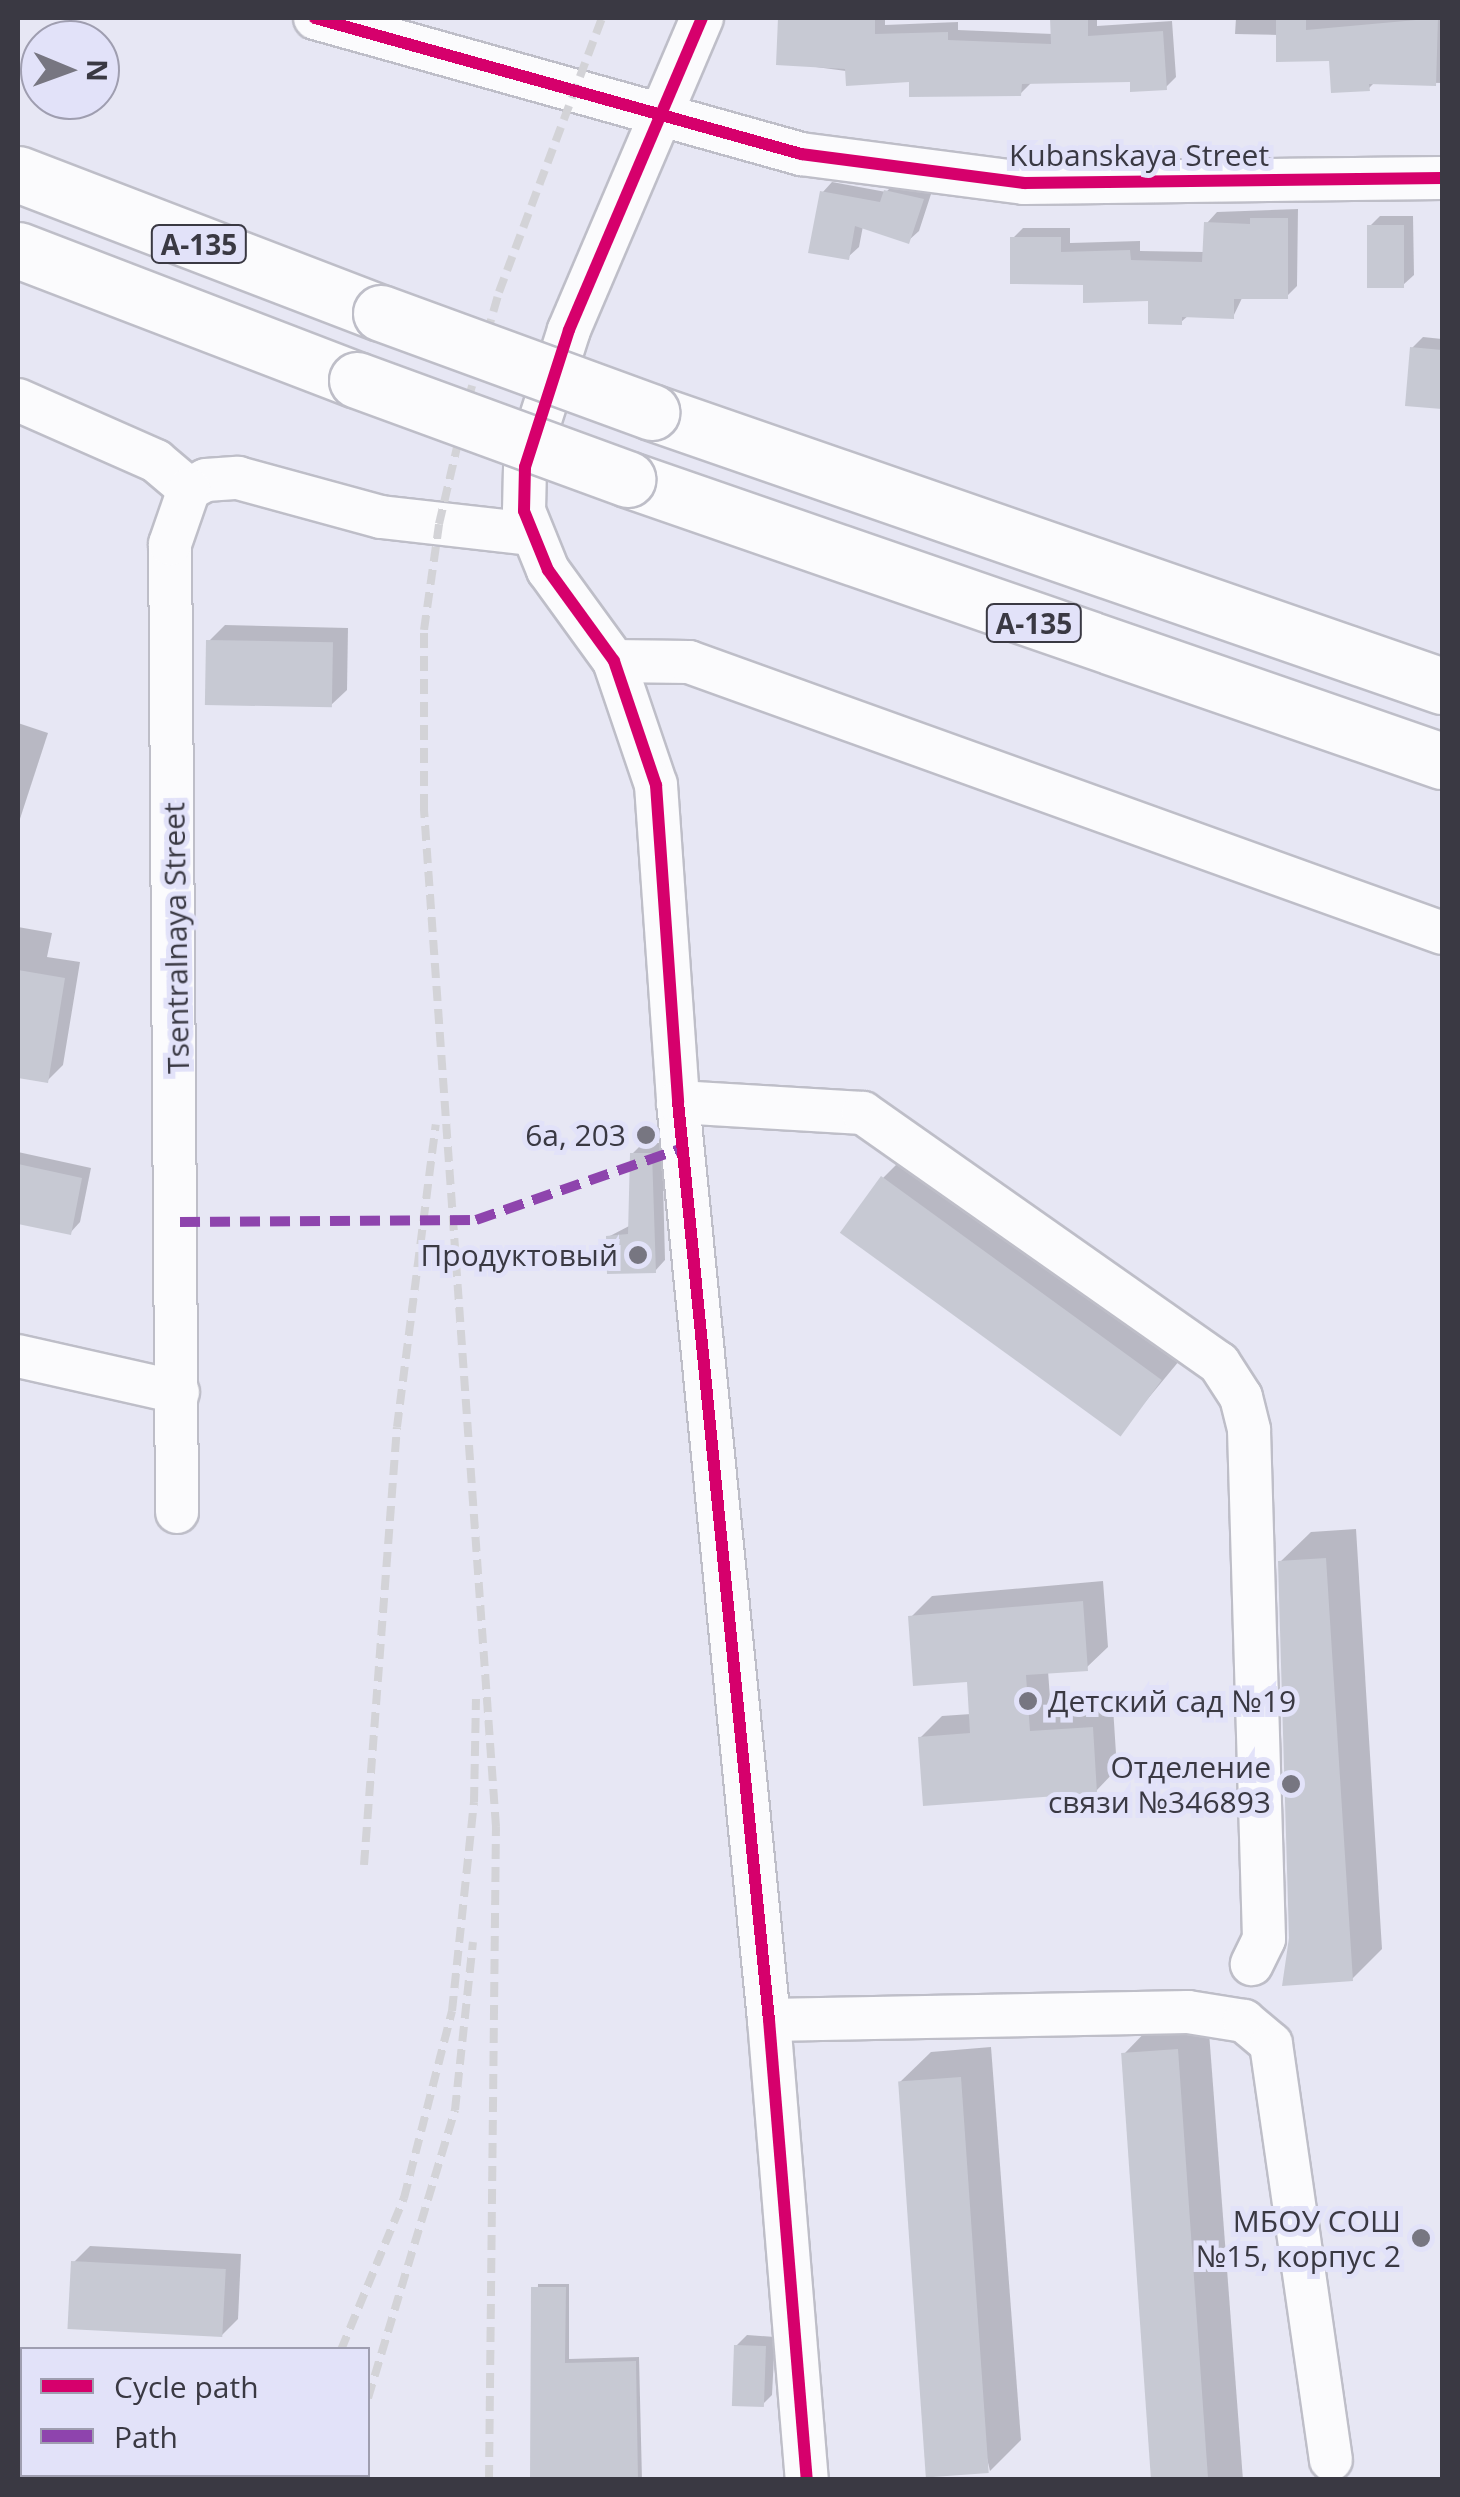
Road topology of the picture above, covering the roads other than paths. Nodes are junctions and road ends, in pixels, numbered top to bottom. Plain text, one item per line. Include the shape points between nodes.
1 (315, 18) edge
2 (702, 18) edge
3 (663, 112) junction
4 (18, 174) edge
5 (1442, 178) edge
6 (18, 250) edge
7 (18, 400) edge
8 (189, 489) junction
9 (530, 534) junction
10 (614, 661) junction
11 (1442, 686) edge
12 (1442, 761) edge
13 (1442, 933) edge
14 (678, 1102) junction
15 (18, 1356) edge
16 (178, 1392) junction
17 (177, 1512) dead end
18 (1252, 1964) dead end
19 (769, 2020) junction
20 (1331, 2460) dead end
21 (807, 2480) edge

1 - 3 street, Kubanskaya Street
2 - 3 street
3 - 5 street, Kubanskaya Street via 800,154 1024,184
3 - 9 street via 569,330 525,467
4 - 11 highway, А-135, bridge via 651,412
6 - 12 highway, А-135, bridge via 627,479
7 - 8 street via 156,461
8 - 9 street via 206,480 238,478 381,517
8 - 16 street, Tsentralnaya Street via 170,544
9 - 10 street
10 - 13 street via 689,662
10 - 14 street via 656,786
14 - 18 street via 863,1113 1219,1363 1240,1397 1249,1430 1264,1939
14 - 19 street
15 - 16 street
16 - 17 street, Tsentralnaya Street
19 - 20 street via 1188,2012 1244,2021 1272,2044
19 - 21 street

